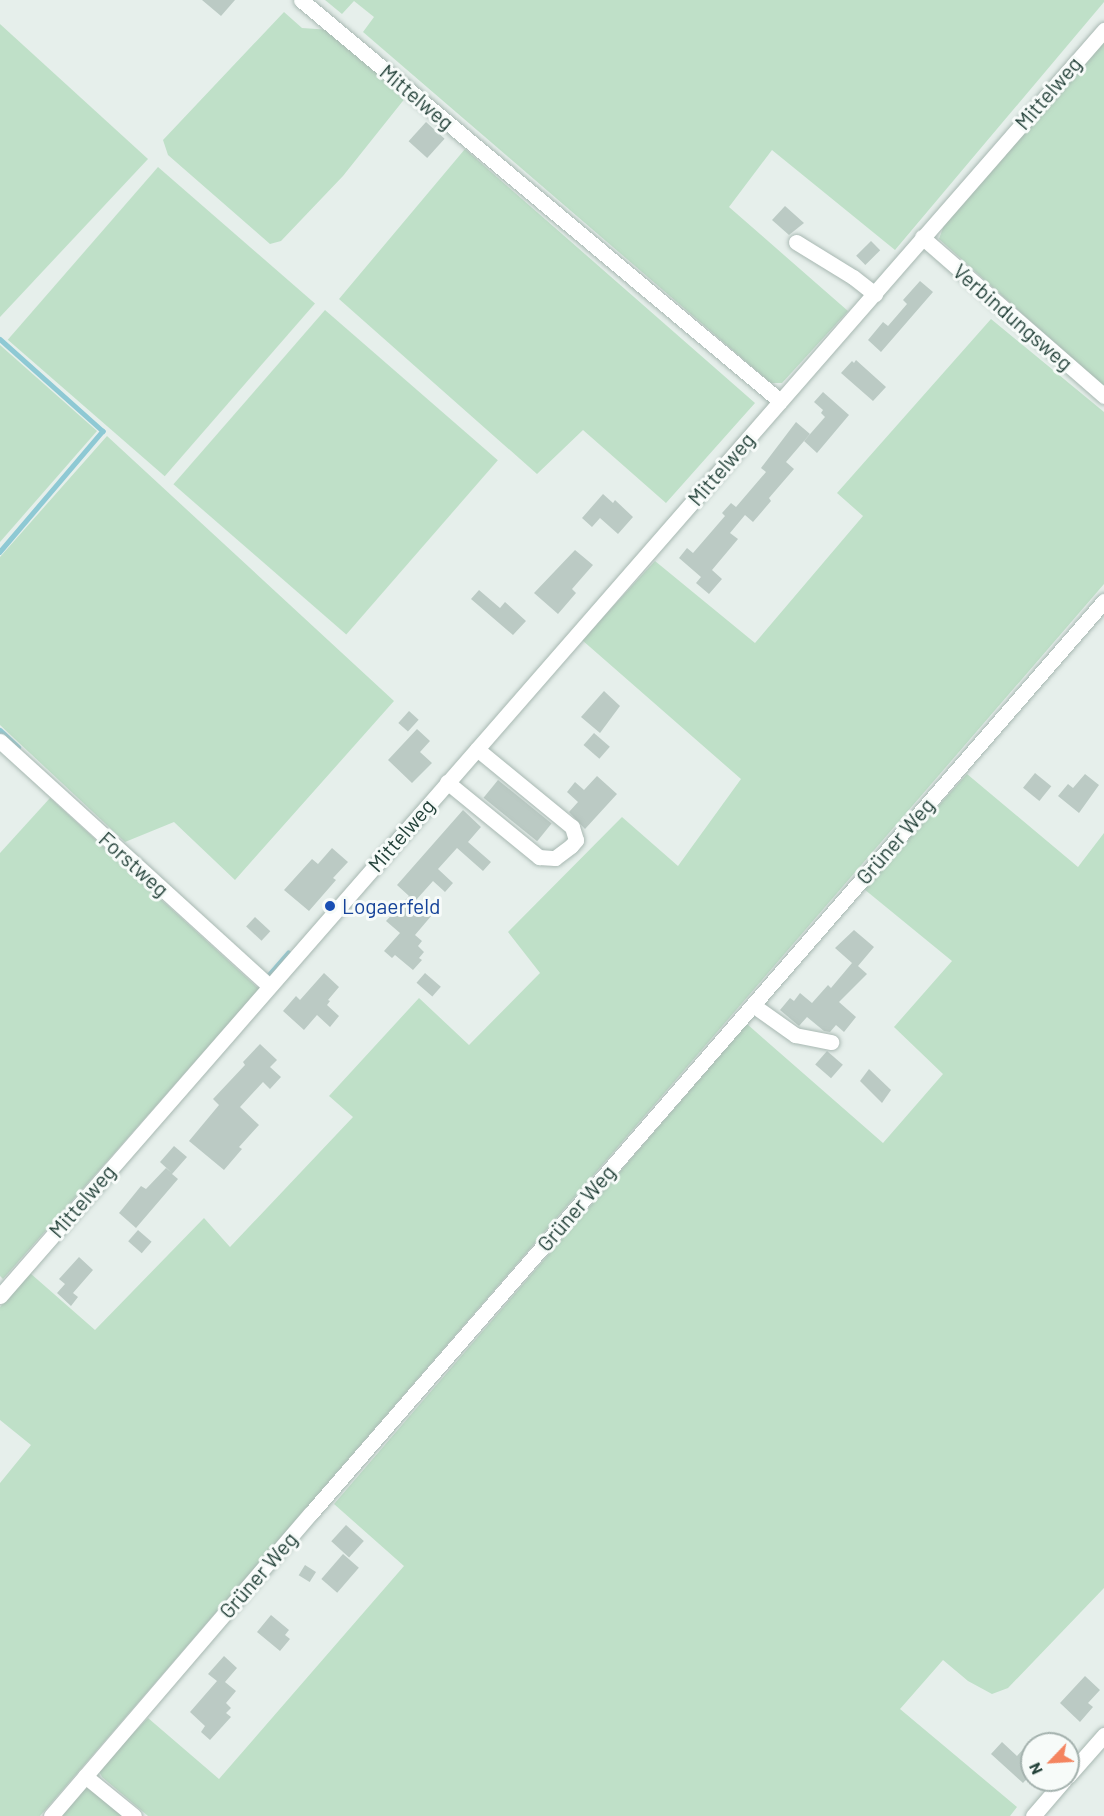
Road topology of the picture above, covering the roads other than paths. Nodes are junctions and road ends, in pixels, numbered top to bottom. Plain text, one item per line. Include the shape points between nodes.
1 (302, 0) edge
2 (1104, 30) edge
3 (922, 237) junction
4 (796, 242) dead end
5 (875, 294) junction
6 (1104, 396) edge
7 (780, 402) junction
8 (1104, 602) edge
9 (0, 741) edge
10 (477, 749) junction
11 (447, 782) junction
12 (269, 986) junction
13 (753, 1005) junction
14 (831, 1042) dead end
15 (1, 1294) edge
16 (1102, 1742) edge
17 (1080, 1764) edge
18 (85, 1776) junction
19 (1053, 1792) edge
20 (51, 1816) edge
21 (134, 1816) edge
22 (1032, 1816) edge

1 - 7 street, Mittelweg
2 - 3 street, Mittelweg
3 - 5 street, Mittelweg
3 - 6 street, Verbindungsweg
4 - 5 street
5 - 7 street, Mittelweg
7 - 10 street, Mittelweg
8 - 13 street, Grüner Weg
9 - 12 street, Forstweg
10 - 11 street, Mittelweg
10 - 11 street via 572,826 576,840 571,846 555,858 539,857
11 - 12 street, Mittelweg
12 - 15 street, Mittelweg
13 - 14 street via 795,1035
13 - 18 street, Grüner Weg
16 - 17 street
18 - 20 street, Grüner Weg
18 - 21 street
19 - 22 street

